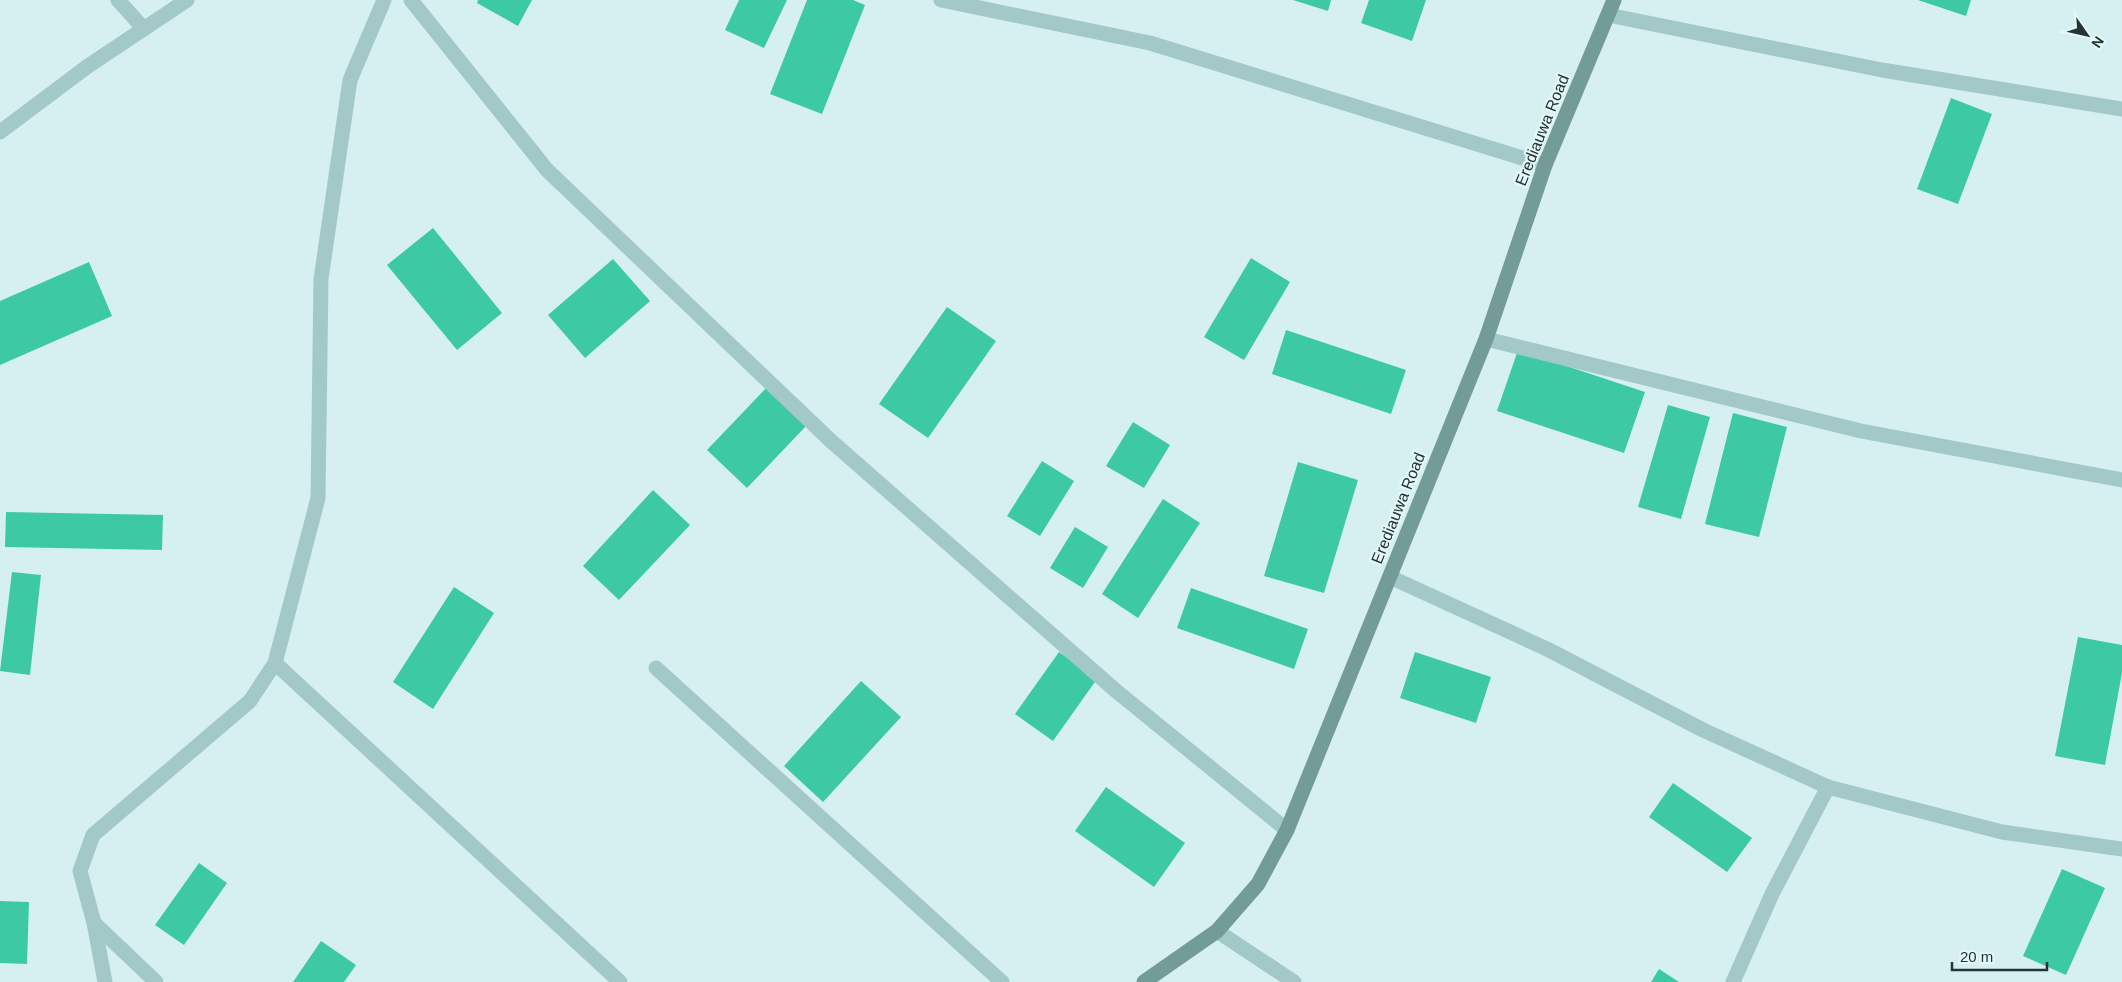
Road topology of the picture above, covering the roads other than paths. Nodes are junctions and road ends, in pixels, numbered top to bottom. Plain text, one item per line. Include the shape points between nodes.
1 (118, 0) edge
2 (187, 0) edge
3 (384, 0) edge
4 (411, 0) edge
5 (941, 0) edge
6 (1614, 0) edge
7 (1608, 15) junction
8 (144, 29) junction
9 (2122, 109) edge
10 (0, 132) edge
11 (1545, 165) junction
12 (1486, 339) junction
13 (2122, 480) edge
14 (1390, 577) junction
15 (275, 663) junction
16 (656, 668) dead end
17 (1828, 788) junction
18 (1287, 830) junction
19 (2122, 849) edge
20 (94, 923) junction
21 (1217, 931) junction
22 (105, 982) edge
23 (156, 982) edge
24 (620, 982) edge
25 (1002, 982) edge
26 (1144, 982) edge
27 (1294, 982) edge
28 (1734, 982) edge

1 - 8 street
2 - 8 street
3 - 15 street via 350,80 320,279 318,498
4 - 18 street via 547,170 831,441 1115,690
5 - 11 street via 1150,43
6 - 7 street, Erediauwa Road
7 - 9 street via 1882,70
7 - 11 street, Erediauwa Road
8 - 10 street
11 - 12 street, Erediauwa Road
12 - 13 street via 1861,431
12 - 14 street, Erediauwa Road
14 - 17 street via 1547,649 1703,730
14 - 18 street, Erediauwa Road
15 - 20 street via 250,701 93,835 80,872
15 - 24 street
16 - 25 street
17 - 19 street via 2002,832
17 - 28 street via 1772,894
18 - 21 street, Erediauwa Road via 1258,884
20 - 22 street
20 - 23 street
21 - 26 street, Erediauwa Road
21 - 27 street

